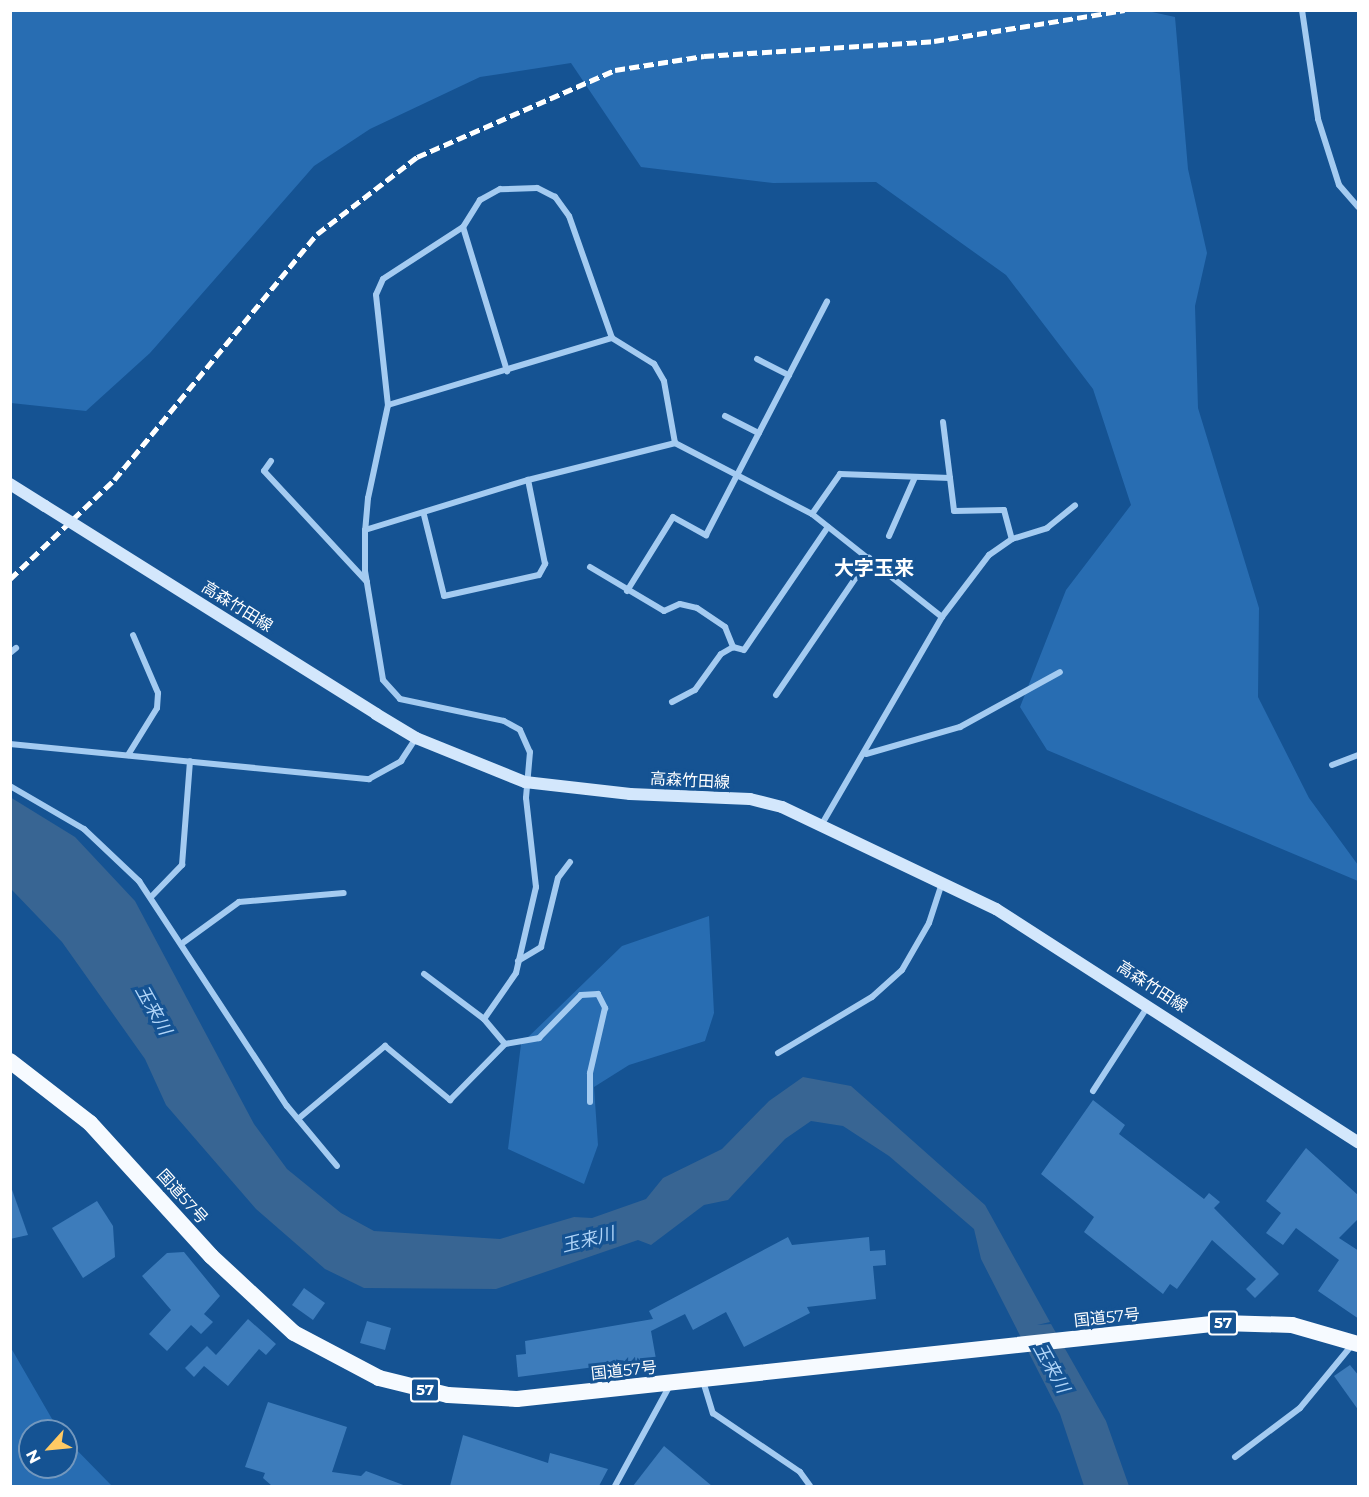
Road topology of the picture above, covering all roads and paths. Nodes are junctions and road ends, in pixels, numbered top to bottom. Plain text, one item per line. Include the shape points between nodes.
1 (1302, 10) edge
2 (1359, 207) edge
3 (463, 227) junction
4 (827, 302) dead end
5 (612, 338) junction
6 (757, 360) dead end
7 (507, 371) junction
8 (789, 375) junction
9 (388, 405) junction
10 (725, 416) dead end
11 (943, 422) dead end
12 (759, 433) junction
13 (675, 443) junction
14 (271, 461) dead end
15 (740, 473) junction
16 (915, 477) junction
17 (950, 478) junction
18 (528, 480) junction
19 (10, 484) edge
20 (1075, 505) dead end
21 (812, 514) junction
22 (424, 515) junction
23 (828, 527) junction
24 (366, 530) junction
25 (889, 536) dead end
26 (1012, 539) junction
27 (868, 558) junction
28 (590, 567) dead end
29 (367, 583) junction
30 (627, 591) junction
31 (942, 617) junction
32 (133, 635) dead end
33 (733, 647) junction
34 (1060, 672) dead end
35 (776, 695) dead end
36 (672, 702) dead end
37 (417, 738) junction
38 (10, 744) edge
39 (866, 754) junction
40 (128, 755) junction
41 (1359, 755) edge
42 (190, 761) junction
43 (1332, 765) dead end
44 (525, 782) junction
45 (10, 786) edge
46 (820, 826) junction
47 (570, 862) dead end
48 (942, 882) junction
49 (344, 893) dead end
50 (151, 897) junction
51 (184, 942) junction
52 (518, 961) junction
53 (424, 974) dead end
54 (1149, 1004) junction
55 (484, 1019) junction
56 (506, 1044) junction
57 (778, 1053) dead end
58 (10, 1061) edge
59 (1093, 1091) dead end
60 (590, 1102) dead end
61 (298, 1119) junction
62 (1359, 1142) edge
63 (337, 1166) dead end
64 (1356, 1343) edge
65 (703, 1380) junction
66 (670, 1384) junction
67 (1235, 1457) dead end
68 (615, 1486) edge
69 (810, 1486) edge

1 - 2 street via 1318,120 1339,185
3 - 5 street via 480,200 500,189 537,188 555,197 569,216
3 - 7 street
3 - 9 street via 383,279 376,295
4 - 8 street
5 - 7 street
5 - 13 street via 654,364 664,381
6 - 8 street
7 - 9 street
8 - 12 street
9 - 24 street
10 - 12 street
11 - 17 street
12 - 15 street
13 - 15 street
13 - 18 street
14 - 29 street via 264,471
15 - 21 street
15 - 30 street via 706,535 673,517
16 - 17 street
16 - 21 street via 840,474
16 - 25 street
17 - 26 street via 954,511 1004,510
18 - 22 street
18 - 22 street via 545,564 539,575 444,596
19 - 37 main road, 高森竹田線, bridge
20 - 26 street via 1047,528
21 - 23 street
22 - 24 street
23 - 27 street
23 - 33 street via 744,650
24 - 29 street
26 - 31 street via 989,555
27 - 31 street
27 - 35 street
28 - 30 street
29 - 44 street via 383,680 392,692 520,730 530,752
30 - 33 street via 664,611 680,604 697,608 724,627
31 - 39 street via 885,708
32 - 40 street via 158,693 157,708
33 - 36 street via 721,654 695,690
34 - 39 street via 960,727
37 - 42 street via 401,761 369,779
37 - 44 main road, 高森竹田線
38 - 40 street
39 - 46 street
40 - 42 street
41 - 43 street
42 - 50 street via 182,865
44 - 46 main road, 高森竹田線 via 630,794 750,800
44 - 52 street via 536,887
45 - 50 street via 84,829
46 - 48 main road, 高森竹田線
47 - 52 street via 558,878 541,947
48 - 54 main road, 高森竹田線
48 - 57 street via 929,922 902,970 872,997
49 - 51 street via 238,902
50 - 51 street
51 - 61 street
52 - 55 street
53 - 55 street
54 - 59 street
54 - 62 main road, 高森竹田線
55 - 56 street
56 - 60 street via 539,1038 581,995 598,994 605,1008 590,1073
56 - 61 street via 450,1100 385,1046
58 - 66 highway, 国道57号 / 57 via 90,1123 250,1296 294,1333 347,1364 408,1387 483,1399
61 - 63 street
64 - 65 highway, 国道57号 / 57 via 1330,1333 1261,1322
64 - 67 street via 1300,1408
65 - 66 highway, 国道57号 / 57
65 - 69 street via 713,1413 800,1472
66 - 68 street

